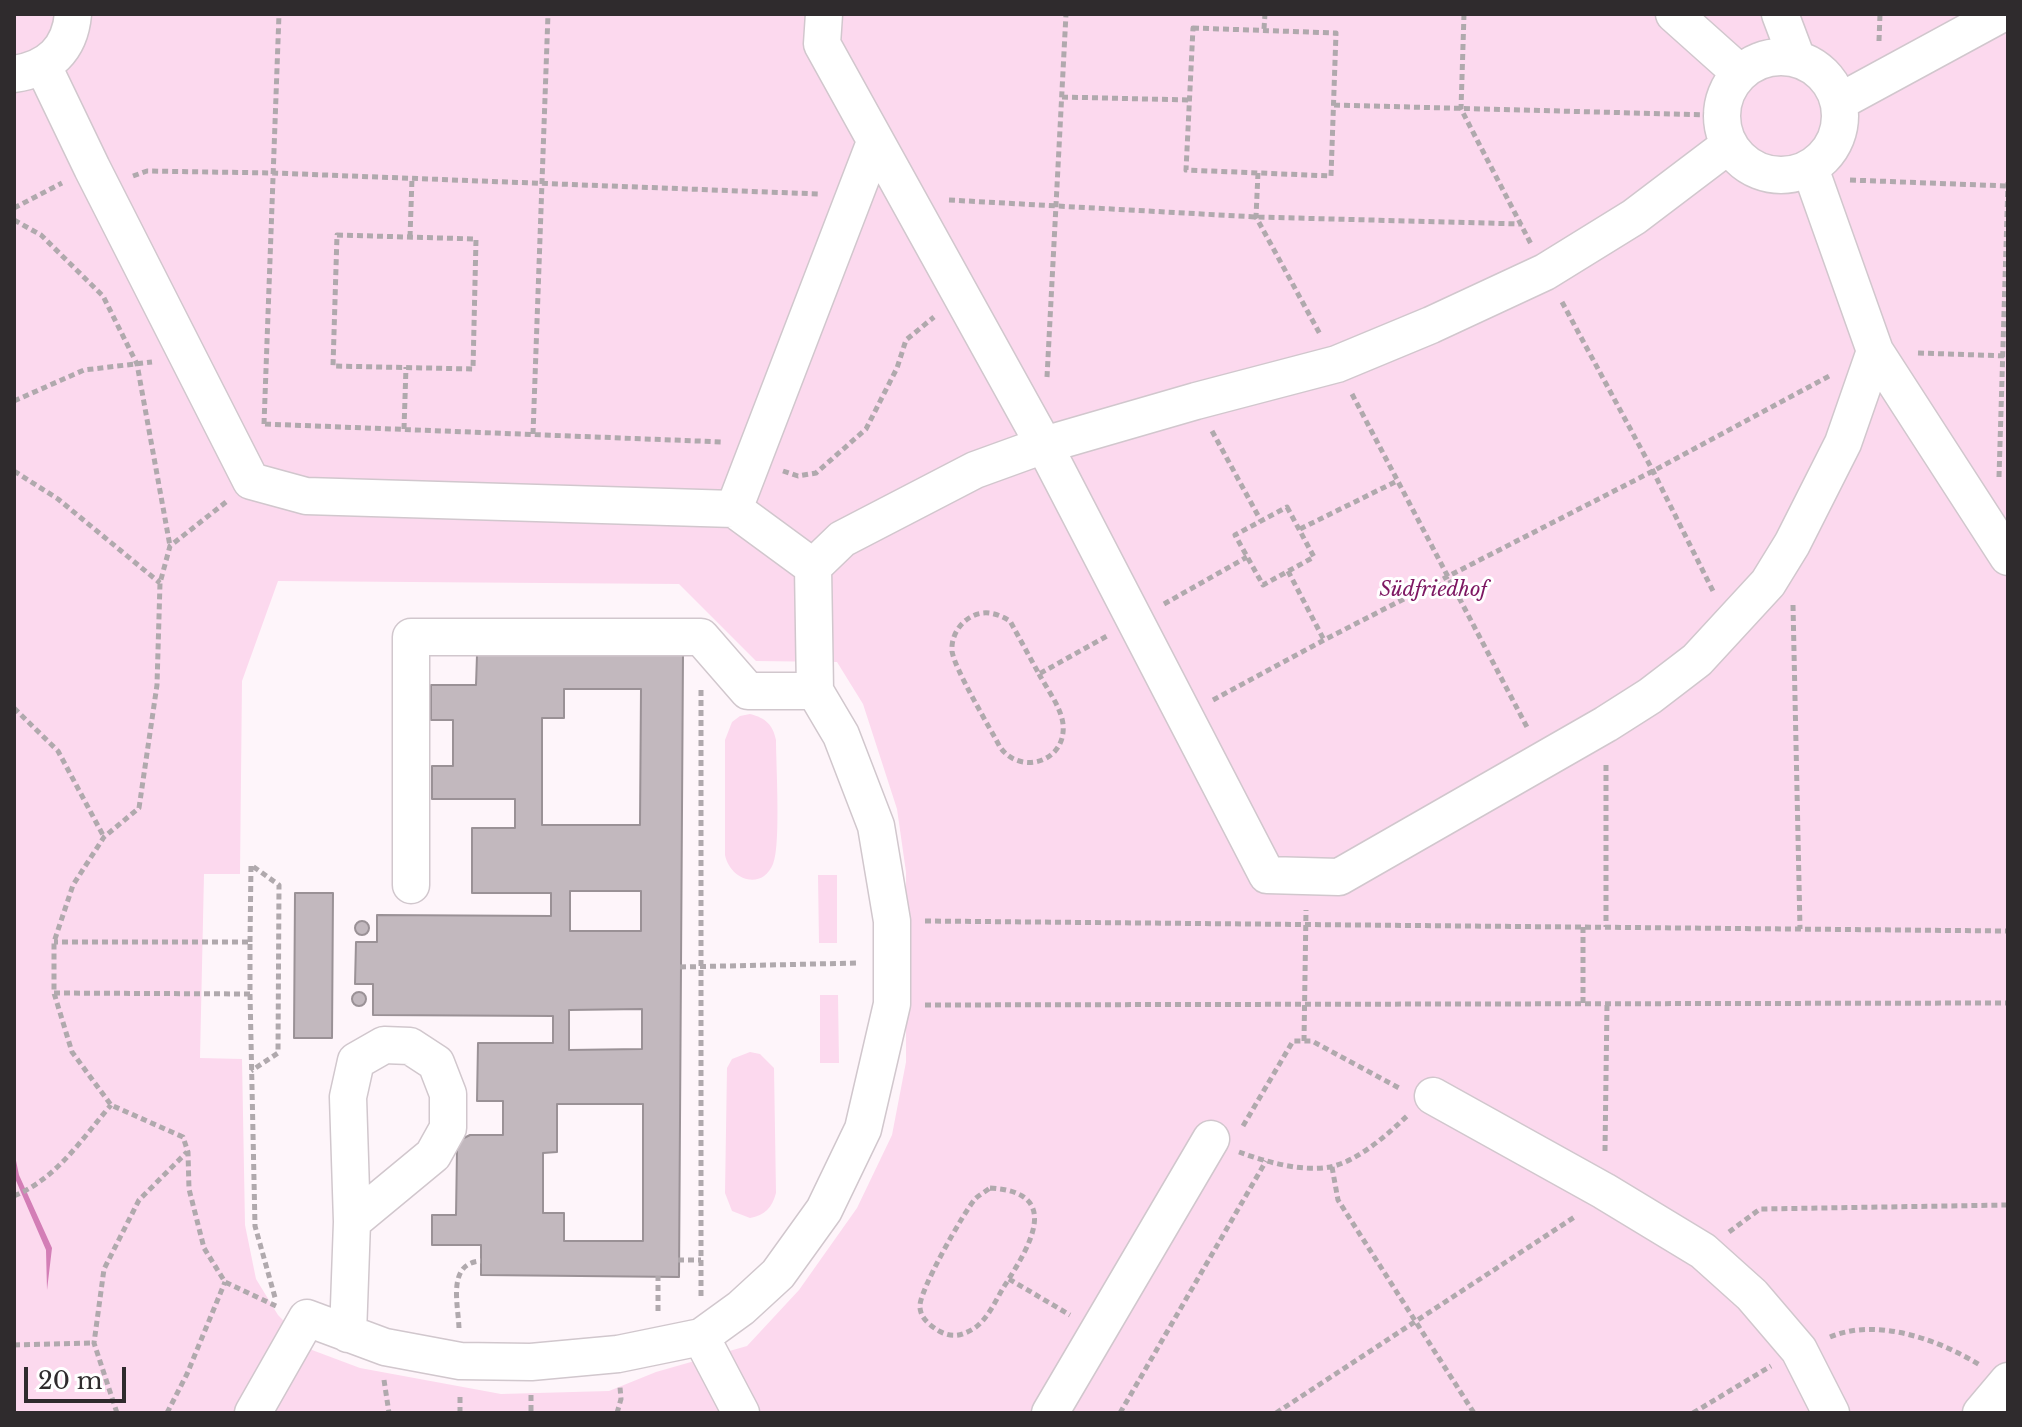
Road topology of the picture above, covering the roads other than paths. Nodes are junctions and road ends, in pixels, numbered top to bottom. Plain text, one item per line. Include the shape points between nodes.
1 (73, 14) edge
2 (824, 14) edge
3 (1674, 14) edge
4 (1780, 14) edge
5 (2001, 14) edge
6 (1797, 59) junction
7 (28, 70) edge
8 (1740, 73) junction
9 (1839, 102) junction
10 (1725, 130) junction
11 (875, 142) junction
12 (1811, 173) junction
13 (1875, 351) junction
14 (1044, 445) junction
15 (734, 509) junction
16 (2008, 557) edge
17 (813, 567) junction
18 (815, 691) junction
19 (411, 885) dead end
20 (1427, 1098) road end
21 (1220, 1143) road end
22 (352, 1222) junction
23 (348, 1334) junction
24 (701, 1337) junction
25 (2008, 1381) edge
26 (746, 1410) edge
27 (253, 1413) edge
28 (1050, 1413) edge
29 (1831, 1413) edge
30 (1981, 1413) edge

1 - 7 lane via 71,31 56,57
2 - 11 lane via 822,44
3 - 8 lane
4 - 6 lane
5 - 9 lane
6 - 8 lane via 1767,58
6 - 9 lane via 1823,75
7 - 15 lane via 97,178 251,481 306,496
8 - 10 lane via 1724,100
9 - 12 lane via 1838,133
10 - 12 lane via 1738,158 1750,167 1780,176
10 - 14 lane via 1634,217 1545,272 1431,325 1337,364
11 - 14 lane
11 - 15 lane
12 - 13 lane
13 - 14 lane via 1843,443 1792,544 1768,583 1730,626 1650,696 1339,877 1267,875
13 - 16 lane
14 - 17 lane via 975,470 853,533
15 - 17 lane
17 - 18 lane
18 - 19 lane via 748,691 701,637 411,637
18 - 24 lane via 841,735 876,826 892,921 892,1004 863,1129 824,1210 778,1274
20 - 29 lane via 1604,1191 1703,1251 1752,1295 1799,1350
21 - 28 lane
22 - 22 lane via 433,1155 448,1128 448,1094 436,1063 410,1046 384,1045 356,1061 348,1097
22 - 23 lane
23 - 24 lane via 460,1361 618,1354
23 - 27 lane via 292,1312
24 - 26 lane
25 - 30 lane

